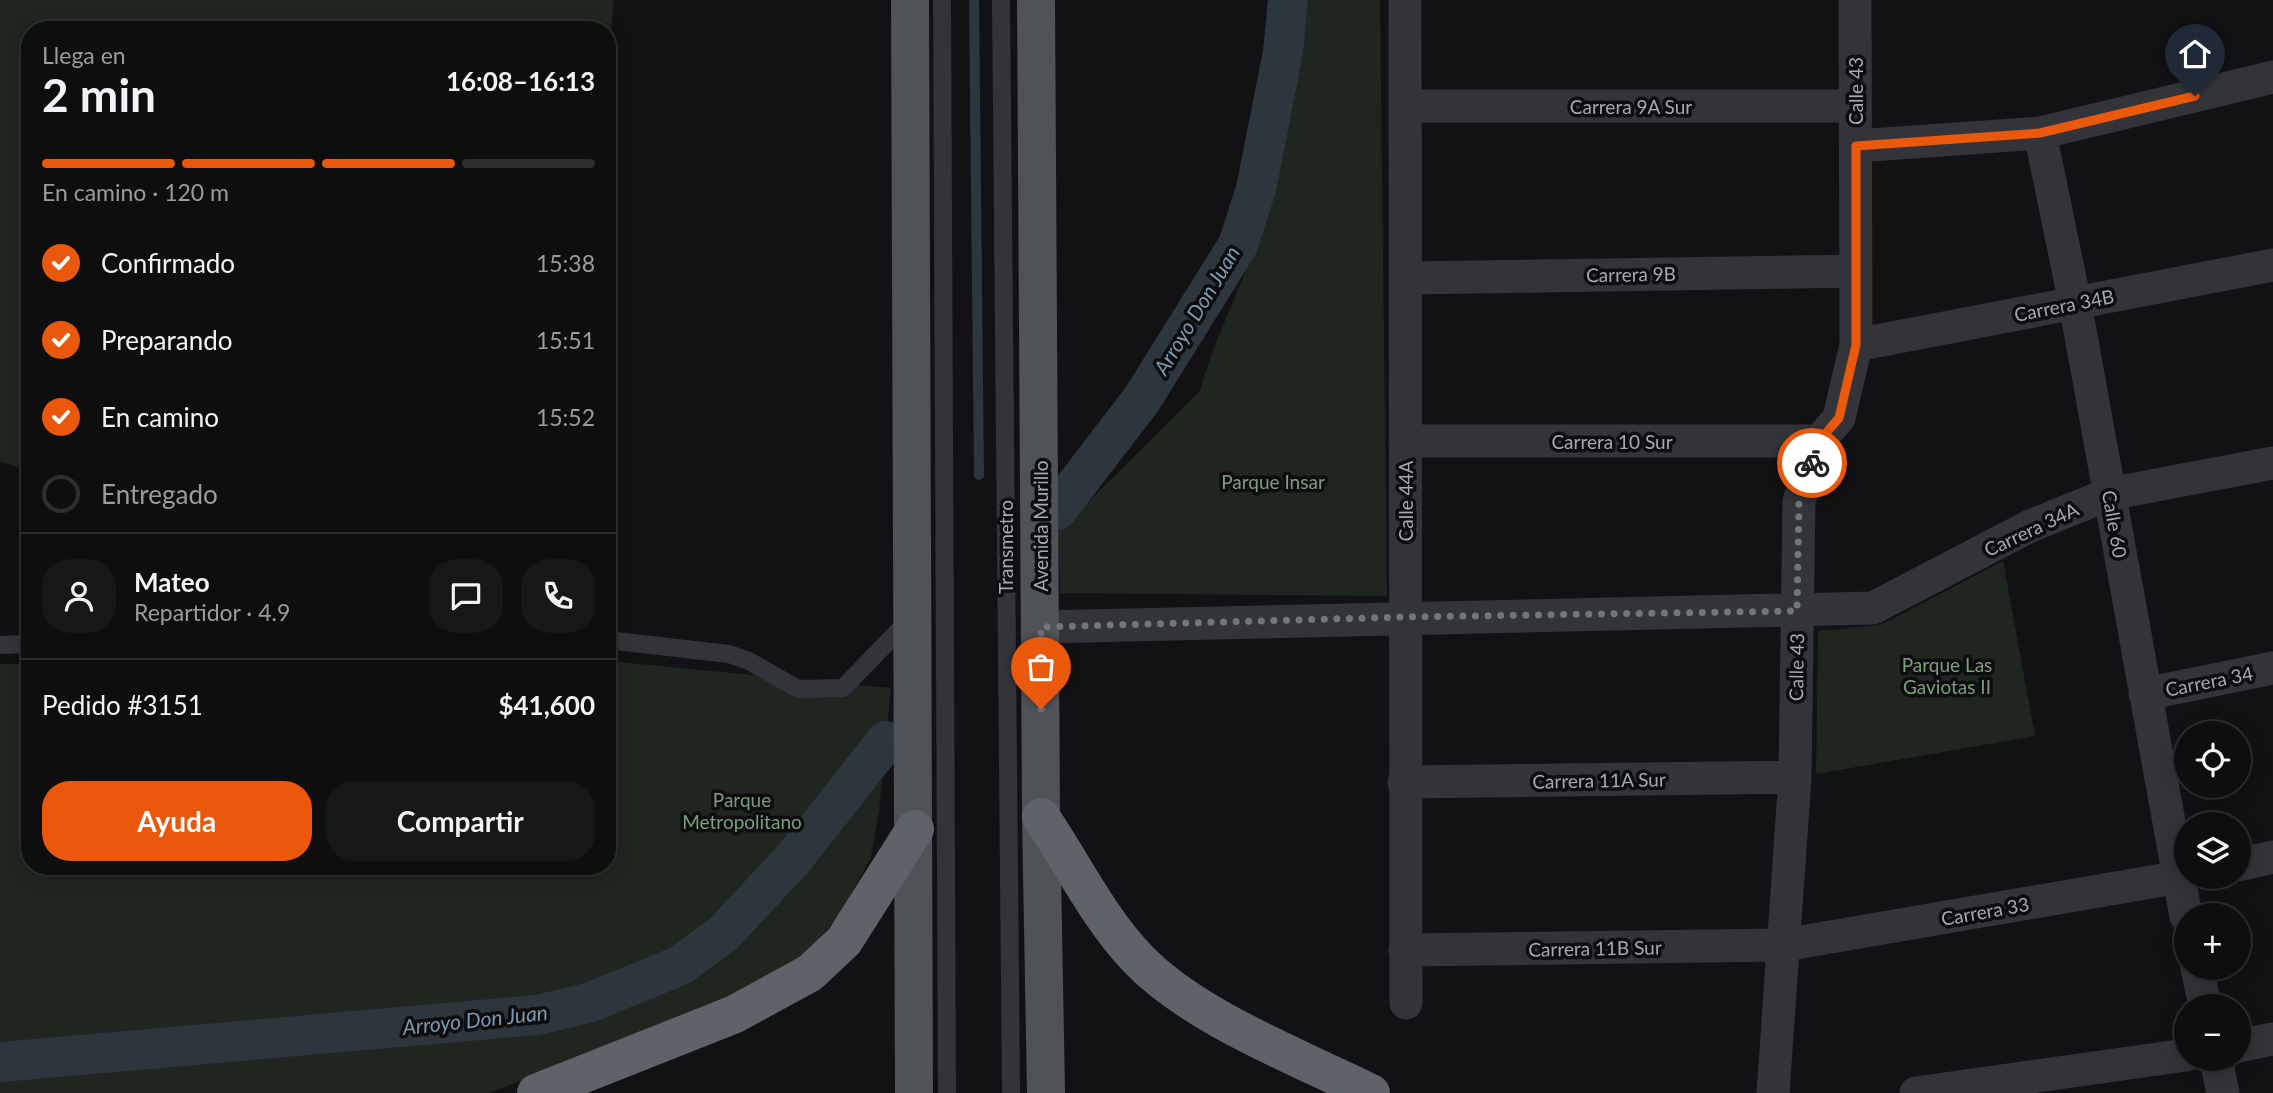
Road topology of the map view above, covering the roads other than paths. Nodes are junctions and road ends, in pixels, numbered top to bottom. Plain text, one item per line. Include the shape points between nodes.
1 (910, 0) edge
2 (942, 0) edge
3 (1001, 0) edge
4 (1036, 0) edge
5 (1405, 0) edge
6 (1855, 0) edge
7 (2273, 77) edge
8 (1406, 106) junction
9 (1855, 106) junction
10 (2040, 133) junction
11 (1856, 146) junction
12 (2273, 265) edge
13 (1856, 271) junction
14 (1406, 278) junction
15 (2075, 303) junction
16 (1856, 345) junction
17 (1405, 441) junction
18 (1819, 441) junction
19 (2273, 463) edge
20 (2109, 494) junction
21 (1797, 611) junction
22 (915, 614) junction
23 (1404, 617) junction
24 (1041, 627) junction
25 (616, 641) edge
26 (21, 644) edge
27 (0, 645) edge
28 (2273, 668) edge
29 (2145, 694) junction
30 (1795, 777) junction
31 (1404, 782) junction
32 (1041, 817) junction
33 (915, 829) junction
34 (2174, 837) edge
35 (2273, 857) edge
36 (2251, 862) edge
37 (2174, 878) edge
38 (1784, 945) junction
39 (1405, 950) junction
40 (1406, 1003) dead end
41 (2273, 1038) edge
42 (2251, 1043) edge
43 (2174, 1057) edge
44 (2218, 1071) edge
45 (536, 1093) edge
46 (914, 1093) edge
47 (947, 1093) edge
48 (1011, 1093) edge
49 (1046, 1093) edge
50 (1371, 1093) edge
51 (1773, 1093) edge
52 (1916, 1093) edge
53 (2222, 1093) edge

1 - 22 main road
2 - 47 lane
3 - 48 lane, Transmetro
4 - 24 main road, Avenida Murillo
5 - 8 street, Calle 44A
6 - 9 street, Calle 43
7 - 10 street
8 - 9 street, Carrera 9A Sur
8 - 14 street, Calle 44A
9 - 11 street, Calle 43
10 - 11 street
10 - 15 street, Calle 60
11 - 13 street, Calle 43
12 - 15 street, Carrera 34B
13 - 14 street, Carrera 9B
13 - 16 street, Calle 43
14 - 17 street, Calle 44A
15 - 16 street, Carrera 34B
15 - 20 street, Calle 60
16 - 18 street, Calle 43 via 1839,418
17 - 18 street, Carrera 10 Sur
17 - 23 street, Calle 44A
18 - 21 street, Calle 43 via 1799,501
19 - 20 street, Carrera 34A
20 - 21 street, Carrera 34A via 2028,527 1873,608
20 - 29 street, Calle 60
21 - 23 street, Carrera 34A
21 - 30 street, Calle 43
22 - 25 lane via 843,688 797,689 729,654
22 - 33 main road
23 - 24 street, Carrera 34A
23 - 31 street, Calle 44A
24 - 32 main road, Avenida Murillo
26 - 27 lane
28 - 29 street, Carrera 34
29 - 34 street, Calle 60
30 - 31 street, Carrera 11A Sur
30 - 38 street, Calle 43
31 - 39 street, Calle 44A
32 - 49 main road, Avenida Murillo
32 - 50 highway via 1105,917 1150,970 1222,1018
33 - 45 highway via 844,942 810,973 735,1014
33 - 46 main road
35 - 36 street
37 - 38 street, Carrera 33
38 - 39 street, Carrera 11B Sur
38 - 51 street, Calle 43
39 - 40 street, Calle 44A
41 - 42 street
43 - 52 street
44 - 53 street

